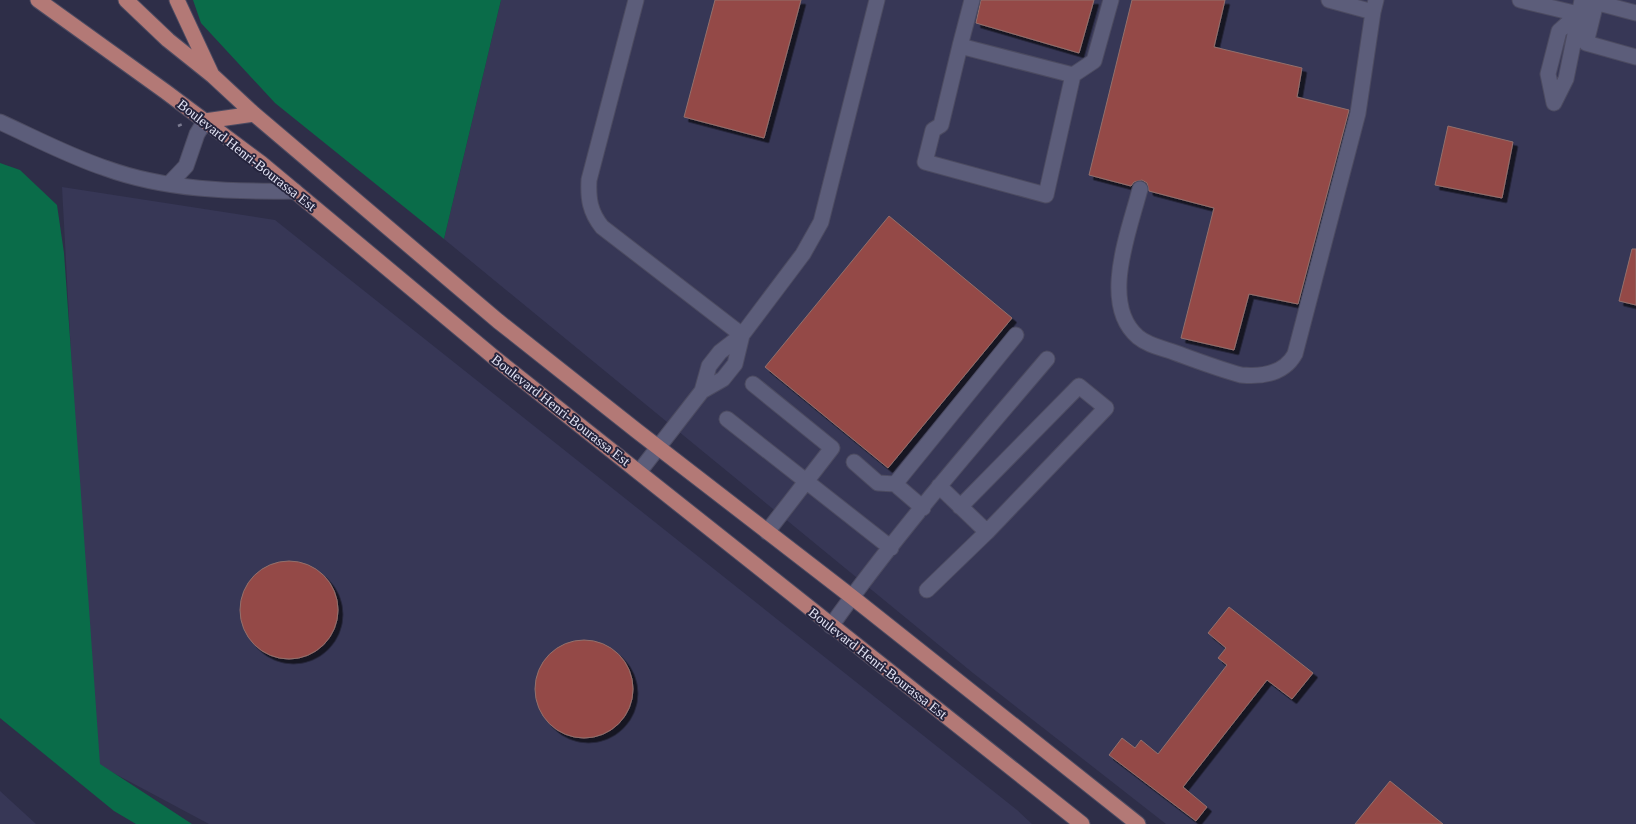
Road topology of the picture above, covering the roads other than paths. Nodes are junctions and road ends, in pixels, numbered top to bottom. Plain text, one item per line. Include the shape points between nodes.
1 (38, 0) edge
2 (126, 0) edge
3 (176, 0) edge
4 (636, 0) edge
5 (877, 0) edge
6 (972, 0) edge
7 (1111, 0) edge
8 (1329, 0) edge
9 (1520, 0) edge
10 (1585, 4) edge
11 (1375, 6) edge
12 (1636, 14) edge
13 (1581, 41) junction
14 (960, 46) junction
15 (1636, 56) edge
16 (1073, 75) junction
17 (213, 76) junction
18 (254, 114) junction
19 (206, 121) junction
20 (0, 122) edge
21 (169, 184) junction
22 (1140, 188) dead end
23 (295, 191) junction
24 (1016, 334) dead end
25 (742, 335) junction
26 (1047, 359) dead end
27 (753, 384) dead end
28 (727, 419) dead end
29 (658, 447) junction
30 (854, 462) dead end
31 (639, 472) junction
32 (806, 481) junction
33 (895, 484) junction
34 (939, 486) junction
35 (960, 507) junction
36 (923, 508) junction
37 (768, 532) junction
38 (987, 532) junction
39 (891, 548) junction
40 (927, 590) dead end
41 (852, 597) junction
42 (831, 626) junction
43 (1134, 823) edge
44 (1082, 824) edge

1 - 19 main road, Boulevard Henri-Bourassa Est
2 - 17 main road
3 - 17 main road
4 - 25 street via 589,180 592,212 602,227
5 - 25 street via 821,222 804,254
6 - 14 street
7 - 16 street via 1094,61
8 - 11 street
9 - 10 street
10 - 12 street
10 - 13 street
10 - 13 street
10 - 13 street via 1559,31 1548,74 1554,102
11 - 22 street via 1358,112 1294,354 1280,371 1260,376 1241,375 1153,345 1136,336 1121,309 1119,283
13 - 15 street
14 - 16 street
14 - 16 street via 941,126 933,130 925,162 1046,195
17 - 18 main road
18 - 19 main road
18 - 29 main road via 485,310
19 - 21 street via 197,134 186,166
19 - 23 main road, Boulevard Henri-Bourassa Est
20 - 21 street via 105,168
21 - 23 street via 261,192
23 - 31 main road, Boulevard Henri-Bourassa Est via 496,359
24 - 33 street
25 - 29 street via 735,364 723,378 702,391
26 - 34 street
27 - 32 street via 832,448
28 - 32 street
29 - 31 street
29 - 37 main road
30 - 33 street via 878,483
31 - 42 main road, Boulevard Henri-Bourassa Est
32 - 37 street
32 - 39 street
33 - 36 street
34 - 35 street
34 - 36 street
35 - 38 street
35 - 38 street via 1078,386 1106,408
36 - 39 street
37 - 41 main road
38 - 40 street
39 - 41 street
41 - 42 street
41 - 43 main road
42 - 44 main road, Boulevard Henri-Bourassa Est

